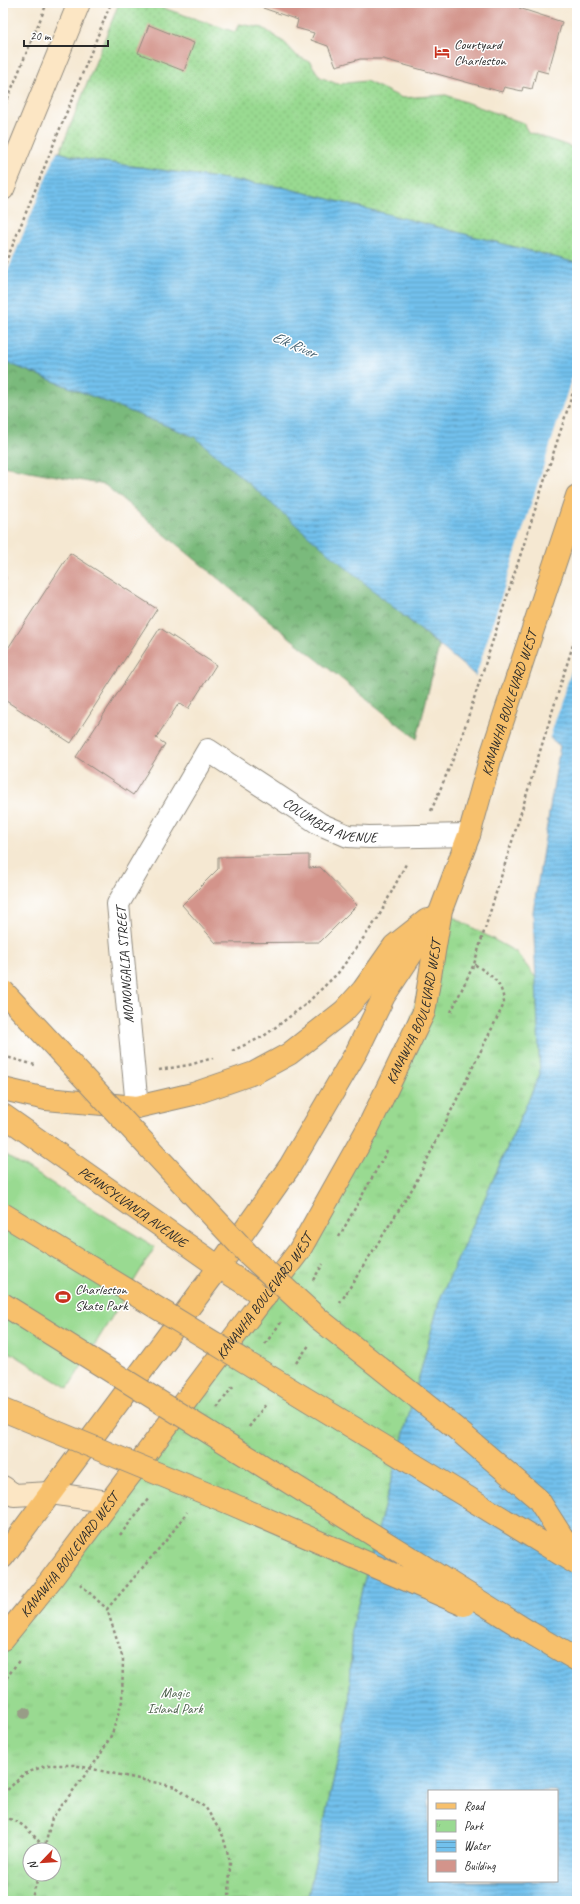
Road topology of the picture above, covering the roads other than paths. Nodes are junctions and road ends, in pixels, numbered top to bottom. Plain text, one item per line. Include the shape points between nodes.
1 (80, 3) edge
2 (3, 188) edge
3 (577, 496) edge
4 (208, 750) joint
5 (469, 835) junction
6 (441, 910) junction
7 (3, 991) edge
8 (3, 1089) edge
9 (137, 1107) junction
10 (3, 1115) edge
11 (3, 1214) edge
12 (219, 1267) junction
13 (265, 1297) junction
14 (3, 1304) edge
15 (3, 1410) edge
16 (3, 1487) edge
17 (50, 1493) junction
18 (109, 1502) junction
19 (3, 1557) edge
20 (577, 1560) edge
21 (577, 1564) edge
22 (529, 1632) junction
23 (3, 1639) edge
24 (577, 1660) edge

1 - 2 main road
3 - 5 main road, KANAWHA BOULEVARD WEST via 491,756
4 - 5 street, COLUMBIA AVENUE via 320,824 348,836
4 - 9 street, MONONGALIA STREET via 118,904
5 - 6 main road, KANAWHA BOULEVARD WEST
6 - 9 main road via 394,946 363,990 344,1011 289,1054 254,1073 193,1094
6 - 12 main road, KANAWHA BOULEVARD WEST via 384,996 357,1051 290,1166
6 - 13 main road, KANAWHA BOULEVARD WEST via 424,1012 367,1130 331,1196 299,1251
7 - 20 main road, bridge via 248,1254 319,1319 454,1427 538,1499
8 - 9 main road via 46,1099
10 - 12 main road, PENNSYLVANIA AVENUE
11 - 21 main road, bridge
12 - 13 main road, PENNSYLVANIA AVENUE
12 - 17 main road, KANAWHA BOULEVARD WEST
13 - 18 main road, KANAWHA BOULEVARD WEST
14 - 22 main road, bridge
15 - 22 main road, bridge via 227,1502
16 - 17 main road via 14,1495
17 - 18 main road
17 - 19 main road, KANAWHA BOULEVARD WEST
18 - 23 main road, KANAWHA BOULEVARD WEST
22 - 24 main road

